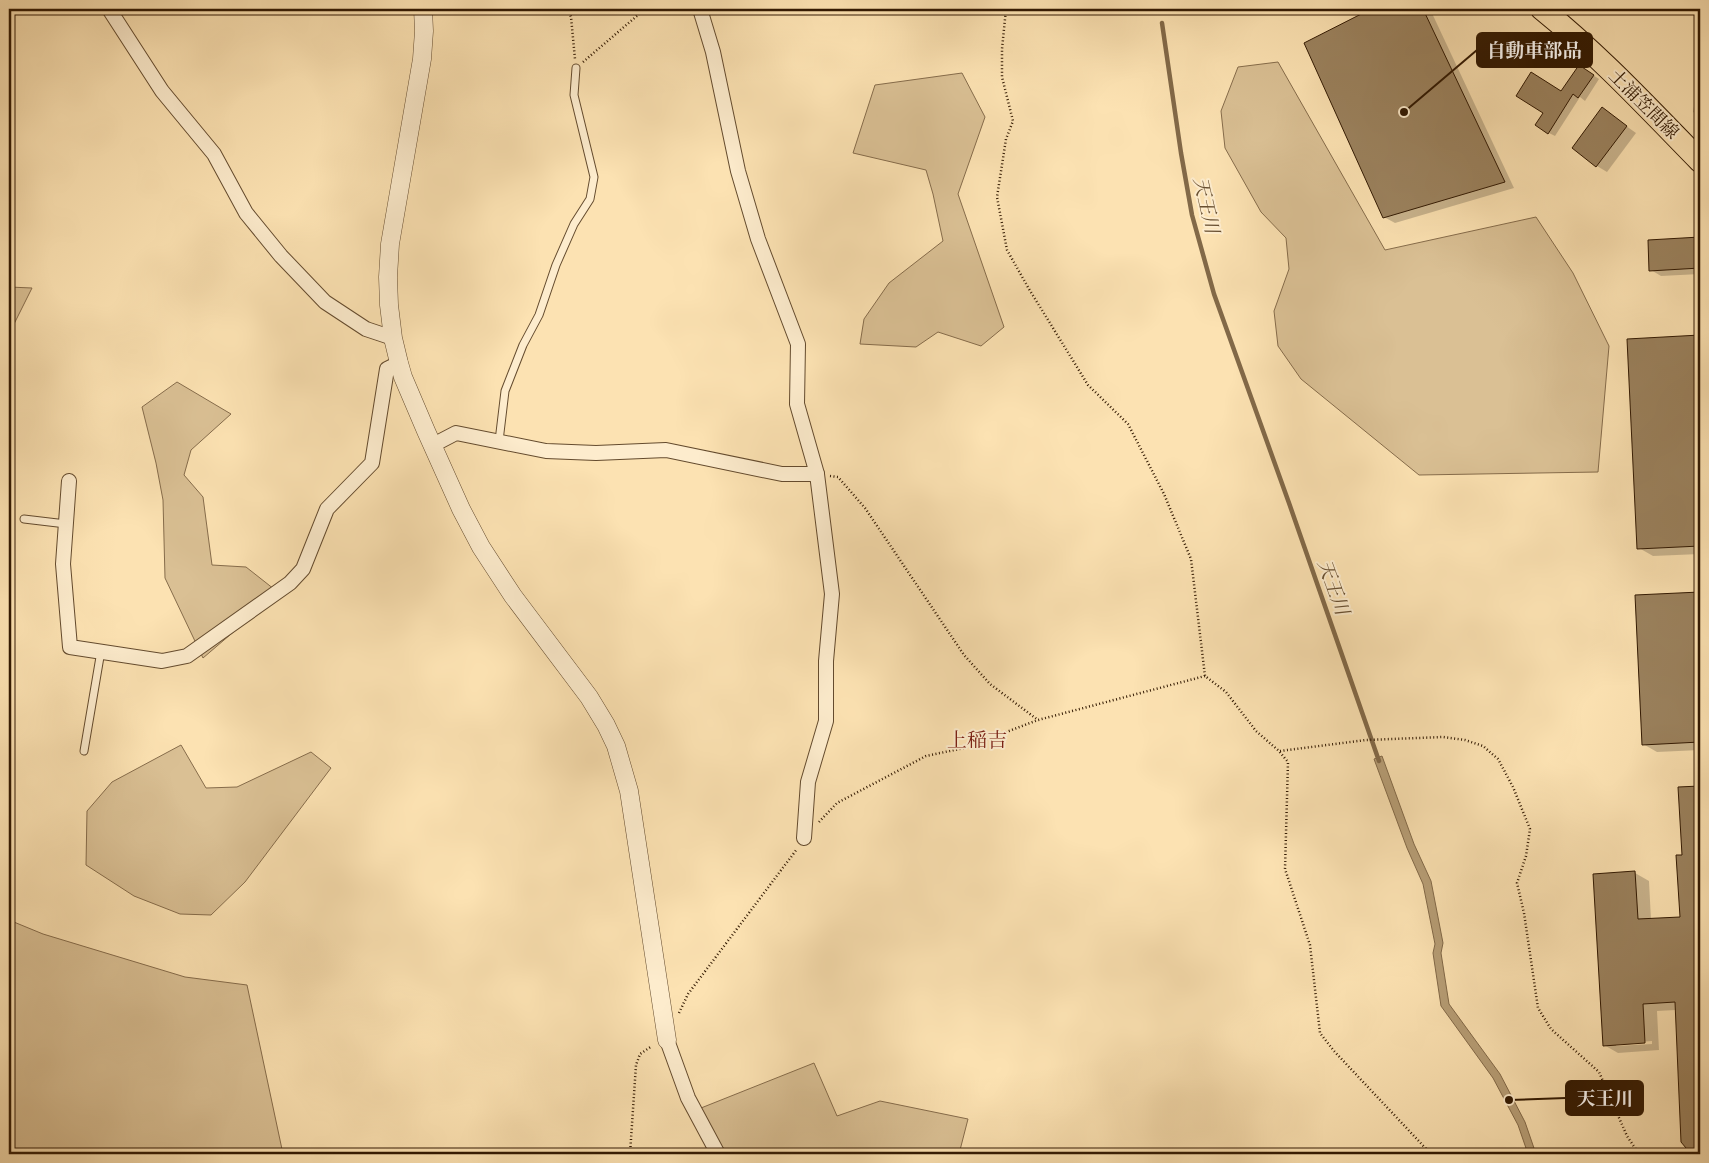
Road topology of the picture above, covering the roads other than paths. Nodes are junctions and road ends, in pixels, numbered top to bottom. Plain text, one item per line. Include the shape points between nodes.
1 (109, 9) edge
2 (423, 9) edge
3 (700, 9) edge
4 (1542, 9) edge
5 (576, 68) road end
6 (1700, 161) edge
7 (393, 338) junction
8 (399, 363) junction
9 (498, 441) junction
10 (433, 445) junction
11 (816, 474) junction
12 (69, 481) dead end
13 (24, 519) dead end
14 (66, 524) junction
15 (101, 651) junction
16 (84, 751) dead end
17 (804, 838) road end
18 (667, 1040) joint
19 (718, 1154) edge

1 - 7 street via 162,92 214,154 246,213 282,256 325,302 366,329
2 - 7 street via 422,59 390,244 388,277
3 - 11 street via 714,52 738,170 758,239 798,344 797,404
4 - 6 main road, 土浦笠間線 via 1621,80
5 - 9 lane via 574,95 594,177 590,199 574,224 539,315 504,391
7 - 8 street
8 - 10 street
8 - 15 street via 387,369 372,463 327,510 303,569 290,583 187,656 162,660
9 - 10 street via 456,433
9 - 11 street via 546,451 666,450 782,474
10 - 18 street via 481,547 513,596 589,697 616,746 629,792
11 - 17 street via 832,594 826,661 826,721 808,782
12 - 14 street
13 - 14 lane
14 - 15 street via 63,564 70,647
15 - 16 lane
18 - 19 street via 688,1098

